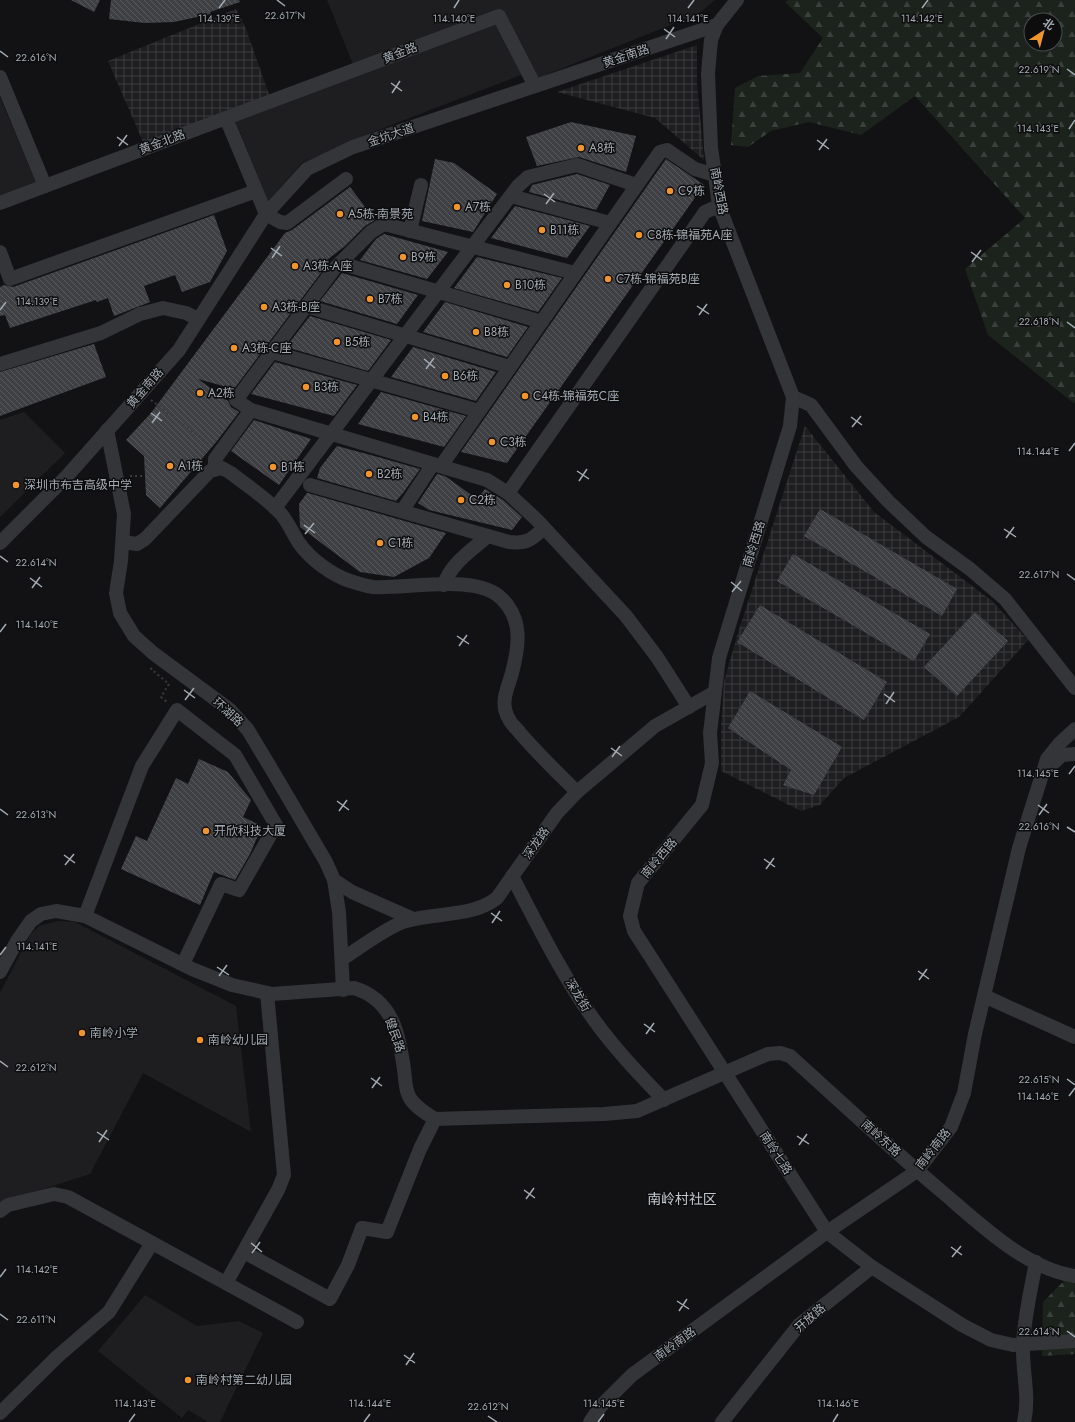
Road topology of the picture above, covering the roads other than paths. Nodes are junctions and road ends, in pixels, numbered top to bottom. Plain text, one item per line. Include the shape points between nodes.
1 (737, 0) edge
2 (718, 25) junction
3 (0, 77) edge
4 (535, 86) junction
5 (226, 118) junction
6 (715, 175) junction
7 (346, 179) dead end
8 (421, 185) dead end
9 (636, 185) junction
10 (45, 186) junction
11 (256, 191) junction
12 (511, 196) junction
13 (0, 203) edge
14 (719, 206) junction
15 (266, 214) junction
16 (610, 223) junction
17 (410, 231) junction
18 (473, 247) junction
19 (0, 252) edge
20 (340, 263) junction
21 (575, 273) junction
22 (439, 292) junction
23 (306, 306) junction
24 (198, 319) junction
25 (542, 322) junction
26 (406, 336) junction
27 (272, 352) junction
28 (0, 364) edge
29 (510, 367) junction
30 (373, 381) junction
31 (793, 397) junction
32 (251, 410) junction
33 (479, 411) junction
34 (107, 430) junction
35 (333, 434) junction
36 (437, 465) junction
37 (216, 469) junction
38 (310, 485) dead end
39 (508, 493) junction
40 (275, 508) junction
41 (402, 511) junction
42 (544, 528) junction
43 (488, 536) junction
44 (123, 542) junction
45 (0, 543) edge
46 (444, 585) junction
47 (1075, 688) edge
48 (715, 692) junction
49 (689, 707) junction
50 (1075, 729) edge
51 (1075, 754) edge
52 (1043, 775) junction
53 (577, 792) junction
54 (512, 876) junction
55 (334, 880) junction
56 (85, 916) junction
57 (413, 919) junction
58 (342, 958) junction
59 (184, 964) junction
60 (0, 972) edge
61 (343, 990) junction
62 (267, 993) junction
63 (984, 996) junction
64 (1075, 1037) edge
65 (725, 1073) junction
66 (664, 1100) junction
67 (435, 1118) junction
68 (917, 1170) junction
69 (0, 1211) edge
70 (827, 1232) junction
71 (152, 1243) junction
72 (244, 1252) junction
73 (1036, 1262) junction
74 (872, 1267) junction
75 (1075, 1276) edge
76 (226, 1283) junction
77 (296, 1322) dead end
78 (1075, 1341) edge
79 (1023, 1344) junction
80 (0, 1413) edge
81 (590, 1422) edge
82 (722, 1422) edge
83 (1024, 1422) edge

1 - 2 street, 南岭西路
2 - 4 street, 黄金南路
2 - 6 street, 南岭西路 via 711,40 708,73 711,148
3 - 10 street
4 - 5 street, 黄金路 via 499,16
4 - 15 street, 金坑大道 via 347,151 307,169
5 - 10 street, 黄金北路
5 - 11 street
6 - 9 street via 695,170 668,150 660,152
6 - 14 street, 南岭西路
7 - 15 street via 287,223
8 - 17 street
9 - 12 street via 577,165 528,177
9 - 16 street
10 - 13 street, 黄金北路
11 - 15 street
11 - 19 street via 10,279
12 - 16 street
12 - 18 street
14 - 31 street, 南岭西路
14 - 39 street via 705,212
15 - 24 street, 黄金南路
16 - 21 street
17 - 18 street
17 - 20 street via 384,224 371,232
18 - 21 street
18 - 22 street
20 - 22 street
20 - 23 street
21 - 25 street
22 - 25 street
22 - 26 street
23 - 26 street
23 - 27 street
24 - 28 street via 186,313 163,308 140,314 101,333
24 - 34 street, 黄金南路 via 179,350
25 - 29 street
26 - 29 street
26 - 30 street
27 - 30 street
27 - 32 street via 236,400
29 - 33 street
30 - 33 street
30 - 35 street
31 - 47 street via 811,405 856,466 888,501 926,537 970,568 1004,599
31 - 48 street, 南岭西路 via 790,426 719,658
32 - 35 street
32 - 37 street via 215,459
33 - 36 street
34 - 44 street, 环湖路 via 124,514
34 - 45 street, 黄金南路 via 67,476
35 - 36 street
35 - 40 street
36 - 39 street via 487,480
36 - 41 street
37 - 40 street via 227,470
37 - 44 street via 210,471 145,539 137,544
38 - 41 street
39 - 42 street
40 - 46 street via 310,555 348,580 372,587
41 - 43 street
42 - 43 street via 522,543
42 - 49 street via 626,616 657,657
43 - 46 street via 453,567 446,576
44 - 55 street, 环湖路 via 116,593 120,613 134,636 159,658 230,710 248,730 326,862
46 - 53 street via 460,583 482,586 501,598 509,607 517,621 518,636 512,673 505,691 504,703 508,719
48 - 49 street, 深龙路
48 - 65 street, 南岭西路 via 710,733 712,763 702,805 638,883 630,916 634,931
49 - 53 street, 深龙路 via 655,726
50 - 52 street, 南岭南路 via 1047,759
51 - 52 street via 1062,755
52 - 63 street, 南岭南路 via 1019,848
53 - 54 street, 深龙路 via 557,813
54 - 57 street, 深龙路 via 497,898 488,905
54 - 66 street, 深龙街 via 550,949 592,1017 634,1070
55 - 57 street via 352,892
55 - 58 street, 环湖路
56 - 59 street, 健民路
56 - 59 street via 142,766 177,710 235,755 276,825 239,890 221,884
56 - 60 street, 健民路 via 56,911 41,914 31,922 17,941
57 - 58 street, 深龙路 via 401,923
58 - 61 street, 环湖路
59 - 62 street, 健民路 via 232,985
61 - 62 street, 健民路
61 - 67 street, 健民路 via 354,988 380,1001 392,1020 401,1045 408,1094 423,1112
62 - 72 street via 284,1175
63 - 64 street
63 - 68 street, 南岭南路 via 964,1093 951,1127
65 - 66 street
65 - 68 street, 南岭东路 via 768,1054 780,1053 790,1056
65 - 70 street, 南岭七路
66 - 67 street via 637,1111 604,1114
67 - 72 street via 387,1232 362,1228 348,1265 330,1299
68 - 70 street, 南岭南路
68 - 73 street, 南岭东路 via 1001,1242
69 - 71 street via 8,1205 54,1194 68,1197
70 - 74 street
70 - 81 street, 南岭南路 via 632,1375 600,1406
71 - 76 street
71 - 80 street via 108,1312 58,1356
72 - 76 street
73 - 75 street, 南岭东路
73 - 79 street
74 - 79 street via 962,1325 991,1340 1013,1345
74 - 82 street, 开放路 via 799,1325
76 - 77 street
78 - 79 street
79 - 83 street via 1028,1401

